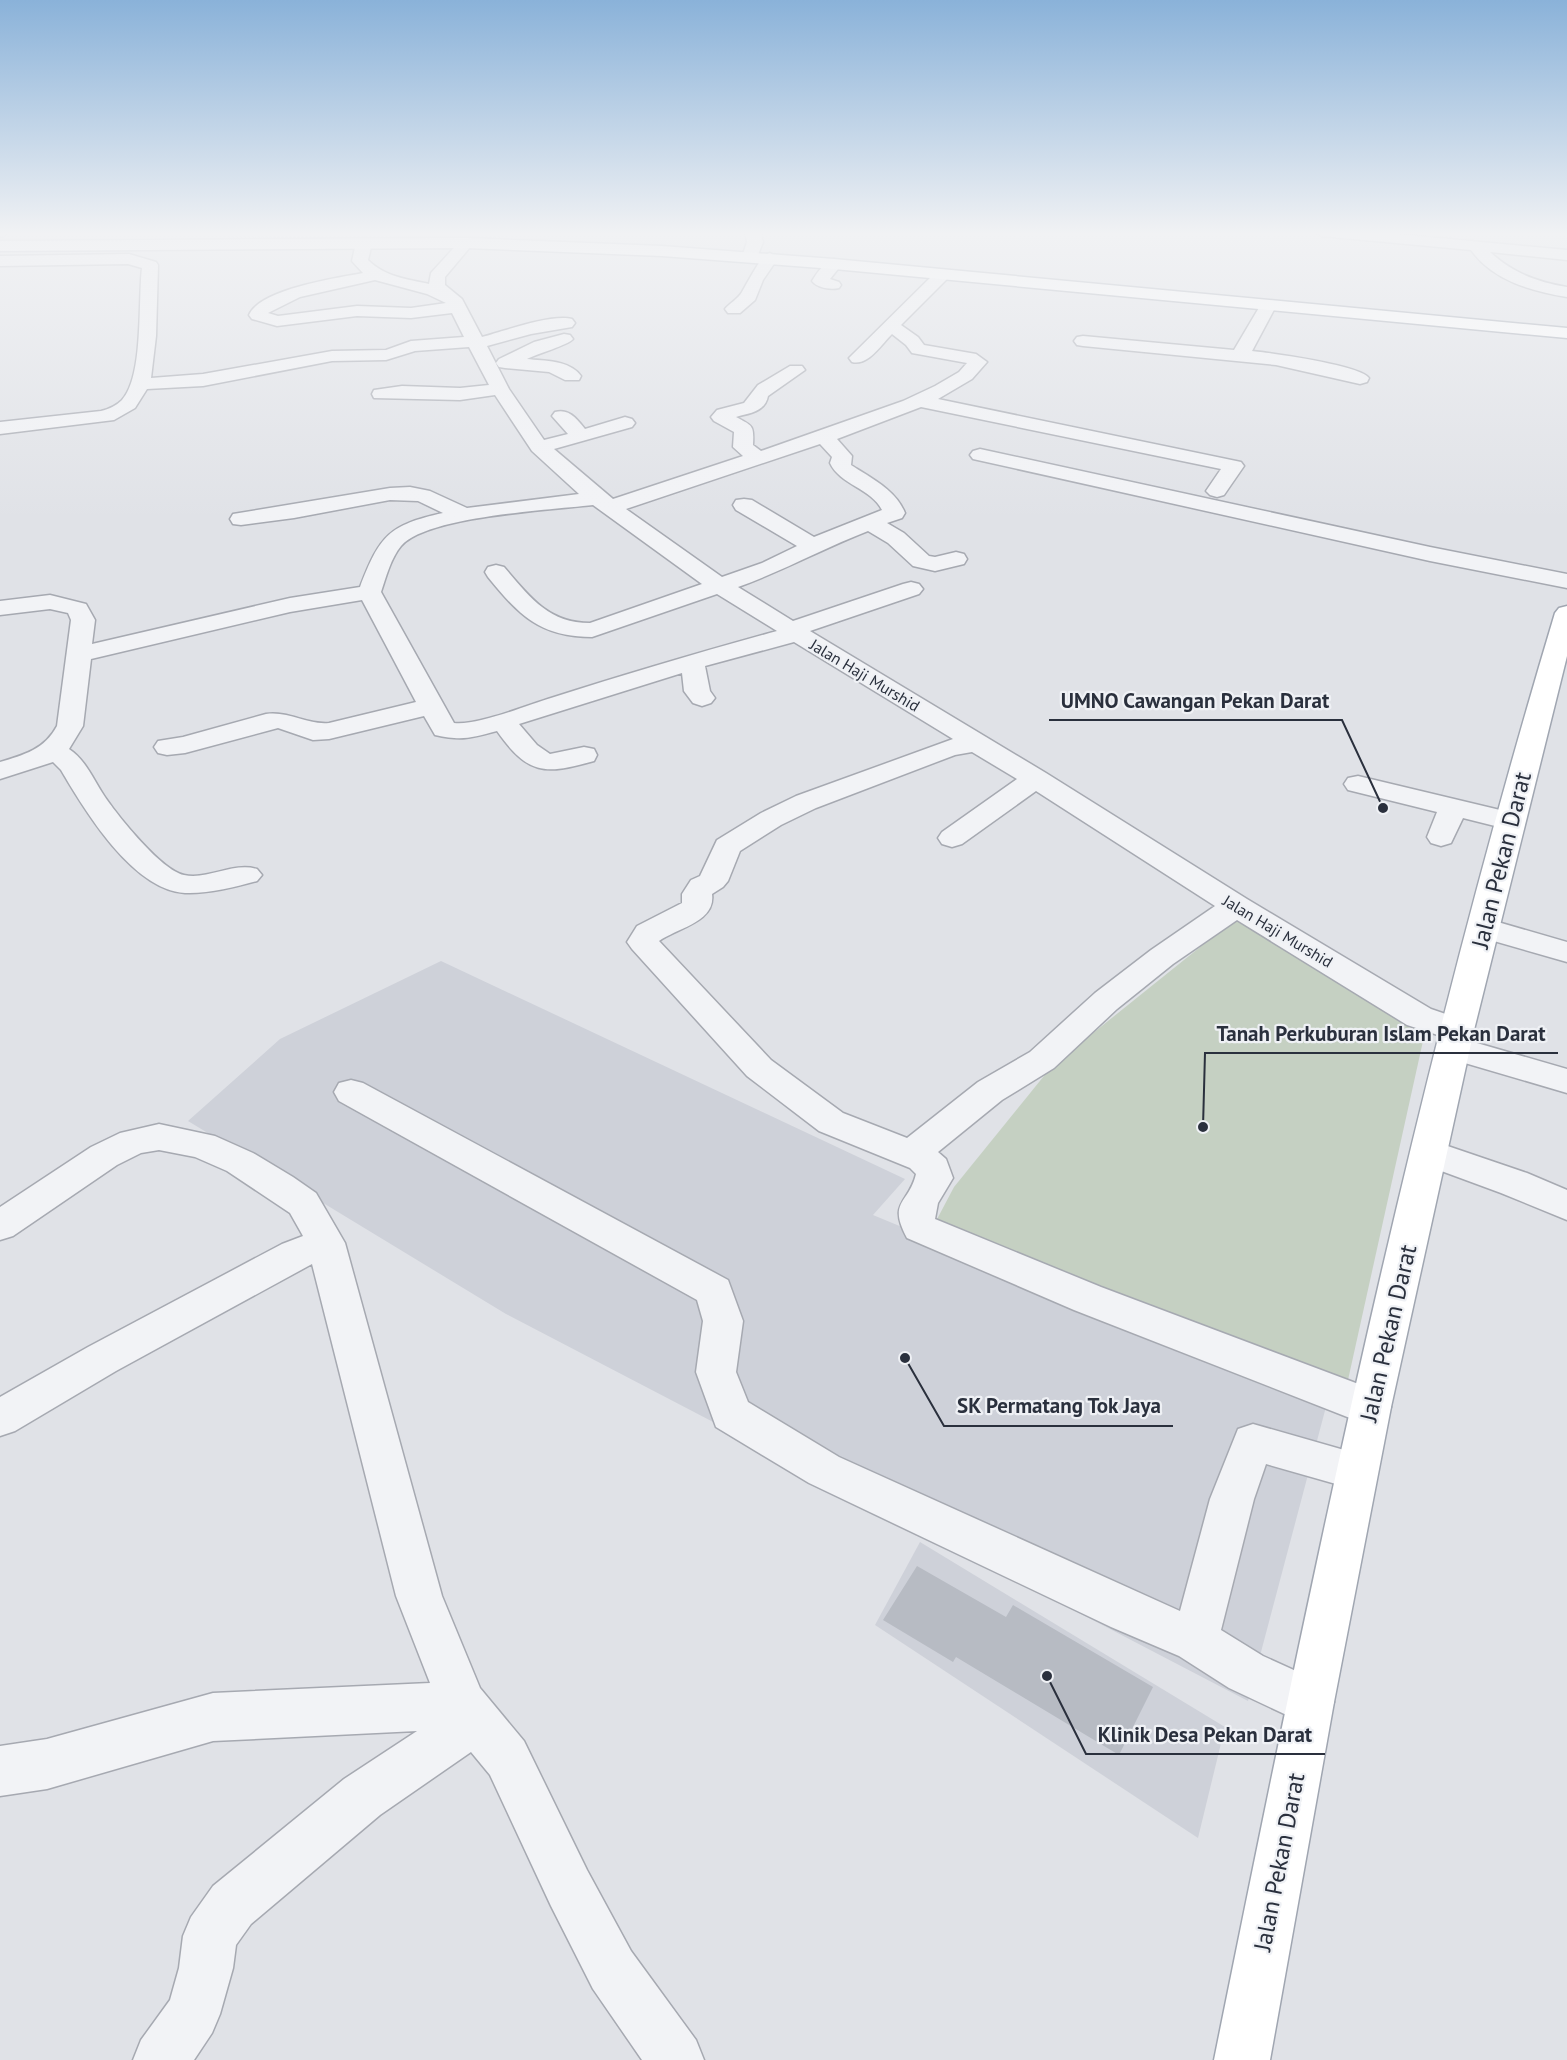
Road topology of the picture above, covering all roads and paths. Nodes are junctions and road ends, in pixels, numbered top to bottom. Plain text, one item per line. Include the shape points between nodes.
1 (148, 327) edge
2 (467, 327) edge
3 (541, 327) edge
4 (891, 327) edge
5 (894, 327) edge
6 (1256, 327) edge
7 (1501, 327) edge
8 (585, 333) dead end
9 (1566, 333) edge
10 (1083, 341) dead end
11 (476, 342) junction
12 (1241, 354) junction
13 (858, 358) dead end
14 (497, 365) junction
15 (796, 370) dead end
16 (572, 376) dead end
17 (1360, 378) dead end
18 (140, 384) junction
19 (500, 388) junction
20 (381, 394) dead end
21 (916, 400) junction
22 (562, 417) dead end
23 (625, 423) dead end
24 (0, 428) edge
25 (579, 437) junction
26 (825, 438) junction
27 (539, 447) junction
28 (980, 455) dead end
29 (758, 458) junction
30 (1217, 491) dead end
31 (603, 503) junction
32 (744, 505) dead end
33 (463, 514) junction
34 (241, 519) dead end
35 (871, 523) junction
36 (814, 547) junction
37 (956, 559) dead end
38 (496, 572) dead end
39 (1567, 581) edge
40 (720, 586) junction
41 (911, 589) dead end
42 (369, 592) junction
43 (0, 608) edge
44 (1567, 613) edge
45 (795, 631) junction
46 (94, 651) junction
47 (688, 663) junction
48 (702, 698) dead end
49 (432, 706) junction
50 (502, 721) junction
51 (976, 743) junction
52 (167, 747) dead end
53 (54, 752) junction
54 (584, 755) dead end
55 (0, 771) edge
56 (1036, 779) junction
57 (1358, 784) dead end
58 (1453, 807) junction
59 (1511, 820) junction
60 (1441, 837) dead end
61 (952, 838) dead end
62 (248, 875) dead end
63 (1236, 906) junction
64 (1484, 928) junction
65 (1567, 952) edge
66 (1455, 1039) junction
67 (1567, 1081) edge
68 (351, 1092) dead end
69 (1430, 1153) junction
70 (911, 1154) junction
71 (1567, 1206) edge
72 (0, 1226) edge
73 (326, 1243) junction
74 (1370, 1407) junction
75 (0, 1418) edge
76 (1357, 1471) junction
77 (1195, 1640) junction
78 (1310, 1702) junction
79 (470, 1712) junction
80 (0, 1771) edge
81 (161, 2060) edge
82 (676, 2060) edge
83 (1242, 2060) edge

1 - 18 street
2 - 11 street, Jalan Haji Murshid
3 - 11 street
4 - 13 street
5 - 21 street via 918,350 978,362 975,369
6 - 12 street
7 - 9 main road
8 - 14 street via 540,346
10 - 12 street
11 - 14 street, Jalan Haji Murshid
11 - 18 street via 411,346 386,355 321,358 203,380
12 - 17 street
14 - 16 street via 553,367
14 - 19 street, Jalan Haji Murshid
15 - 29 street via 759,394 757,403 721,417 744,429 743,447
18 - 24 street via 126,407 103,417
19 - 20 street via 460,394
19 - 27 street, Jalan Haji Murshid
21 - 26 street
21 - 30 street via 1234,466
22 - 25 street
23 - 25 street
25 - 27 street
26 - 29 street
26 - 35 street via 842,456 843,469 892,505 894,513
27 - 31 street, Jalan Haji Murshid
28 - 39 street
29 - 31 street
31 - 33 street
31 - 40 street, Jalan Haji Murshid
32 - 36 street
33 - 34 street via 410,493
33 - 42 street via 401,533 387,551
35 - 36 street
35 - 37 street via 896,537 921,561 935,564
36 - 40 street
38 - 40 street via 532,614 579,631
40 - 45 street, Jalan Haji Murshid
41 - 45 street
42 - 46 street via 291,605
42 - 49 street
43 - 46 street via 71,605 78,609
44 - 59 main road, Jalan Pekan Darat
45 - 47 street
45 - 51 street, Jalan Haji Murshid
46 - 53 street via 70,726
47 - 48 street via 694,668 697,691
47 - 50 street
49 - 50 street via 447,731 462,732
49 - 52 street via 329,731 313,732 280,720 266,722
50 - 54 street via 537,758 560,762
51 - 56 street, Jalan Haji Murshid
51 - 70 street via 940,752 771,819 727,846 713,881 697,894 695,909 648,933 643,942 759,1068 831,1122
53 - 55 street
53 - 62 street via 72,764 99,812 131,849 166,877 181,884
56 - 61 street
56 - 63 street, Jalan Haji Murshid
57 - 58 street
58 - 59 street
58 - 60 street
59 - 64 main road, Jalan Pekan Darat
63 - 66 street, Jalan Haji Murshid
63 - 70 street via 1106,1001 1042,1060 990,1091
64 - 65 street
64 - 66 main road, Jalan Pekan Darat
66 - 67 street, Jalan Haji Murshid
66 - 69 main road, Jalan Pekan Darat
68 - 77 street via 714,1291 723,1322 716,1372 731,1414 824,1470
69 - 71 street
69 - 74 main road, Jalan Pekan Darat
70 - 74 street via 933,1169 934,1178 915,1212 920,1228 1126,1314
72 - 73 street via 104,1156 134,1142 159,1137 202,1145 240,1162 280,1187 303,1203
73 - 75 street via 244,1282
73 - 79 street via 419,1596
74 - 76 main road, Jalan Pekan Darat
76 - 77 street via 1253,1442 1232,1499
76 - 78 main road, Jalan Pekan Darat
77 - 78 street via 1246,1672
78 - 83 main road, Jalan Pekan Darat
79 - 80 street via 213,1717 47,1764
79 - 81 street via 232,1905 210,1936 193,2014
79 - 82 street via 507,1758 612,1970

